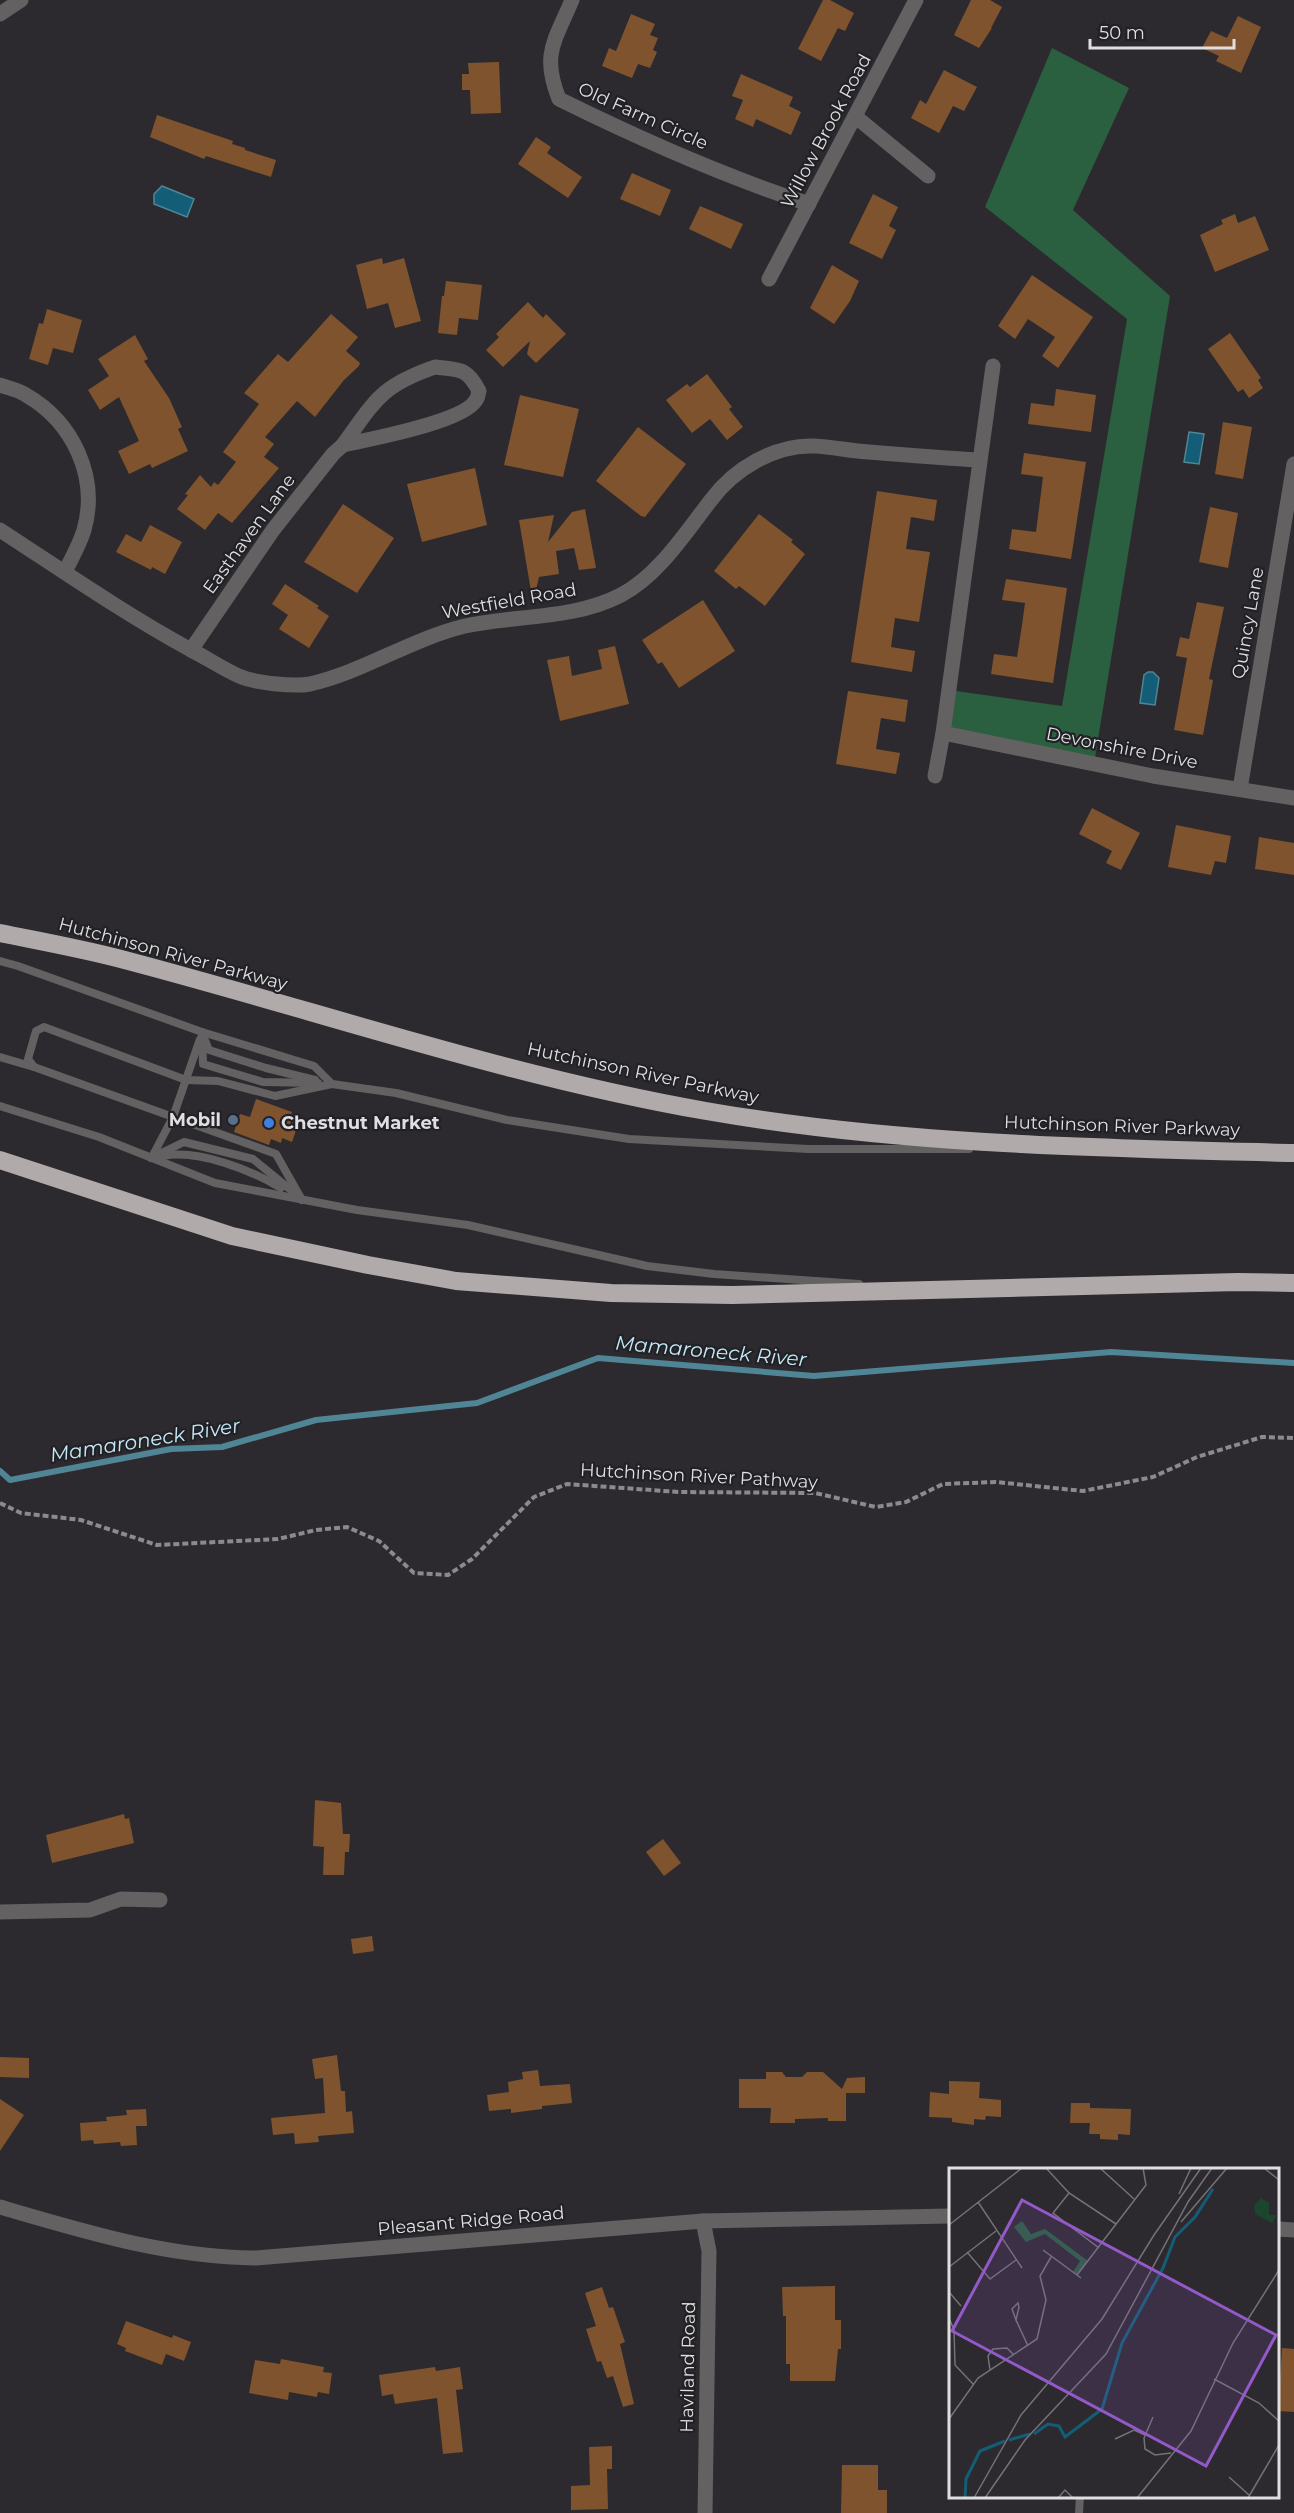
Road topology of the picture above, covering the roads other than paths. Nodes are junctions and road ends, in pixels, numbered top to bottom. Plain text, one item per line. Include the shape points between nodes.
1 (21, 0) edge
2 (572, 0) edge
3 (916, 0) edge
4 (0, 14) edge
5 (856, 117) junction
6 (928, 176) dead end
7 (809, 204) junction
8 (769, 279) dead end
9 (993, 366) dead end
10 (0, 385) edge
11 (343, 446) junction
12 (979, 460) junction
13 (1294, 464) edge
14 (0, 530) edge
15 (65, 573) junction
16 (191, 650) junction
17 (943, 733) junction
18 (935, 776) dead end
19 (1240, 789) junction
20 (1294, 798) edge
21 (0, 933) edge
22 (0, 961) edge
23 (202, 1032) junction
24 (0, 1057) edge
25 (34, 1067) junction
26 (186, 1080) junction
27 (332, 1083) junction
28 (0, 1106) edge
29 (173, 1117) junction
30 (1069, 1147) junction
31 (1294, 1153) edge
32 (151, 1158) junction
33 (0, 1160) edge
34 (302, 1200) junction
35 (1294, 1283) edge
36 (932, 1291) junction
37 (160, 1900) dead end
38 (0, 1912) edge
39 (0, 2207) edge
40 (949, 2216) edge
41 (703, 2221) junction
42 (1279, 2229) edge
43 (1294, 2230) edge
44 (1080, 2498) edge
45 (705, 2513) edge
46 (1079, 2513) edge

1 - 4 street
2 - 7 street, Old Farm Circle via 550,54 550,78 559,99 753,186
3 - 5 street, Willow Brook Road
5 - 6 street
5 - 7 street, Willow Brook Road
7 - 8 street, Willow Brook Road
9 - 12 street
10 - 15 street via 25,394 53,416 81,455 90,490 84,530
11 - 11 street, Easthaven Lane via 459,414 476,401 479,391 464,371 435,368 412,375 376,399
11 - 16 street, Easthaven Lane via 273,530
12 - 16 street, Westfield Road via 812,446 760,458 735,474 682,541 621,595 595,605 430,636 309,684 241,677
12 - 17 street
13 - 19 street, Quincy Lane
14 - 15 street, Westfield Road
15 - 16 street, Westfield Road via 147,627
17 - 18 street
17 - 19 street, Devonshire Drive via 1153,776
19 - 20 street, Devonshire Drive
21 - 30 highway, Hutchinson River Parkway via 114,957 394,1036 706,1111 911,1138
22 - 23 lane
23 - 26 lane
23 - 27 lane via 314,1066
23 - 27 lane via 209,1050
23 - 27 lane via 203,1064 262,1082
24 - 25 lane
25 - 26 lane via 28,1059 36,1031 44,1027
25 - 29 lane
26 - 27 lane via 218,1081 275,1096
26 - 29 lane
27 - 30 lane via 396,1093 507,1120 629,1139 829,1149
28 - 32 lane
29 - 32 lane
29 - 34 lane via 276,1154
30 - 31 highway, Hutchinson River Parkway
32 - 34 lane via 215,1183
32 - 34 lane via 184,1142 253,1159
33 - 36 highway via 232,1236 456,1281 622,1293
34 - 36 lane via 468,1225 647,1266
35 - 36 highway
37 - 38 street via 121,1899 90,1910
39 - 41 street, Pleasant Ridge Road via 115,2240 208,2257 267,2257
40 - 41 street, Pleasant Ridge Road
41 - 45 street, Haviland Road via 708,2251
42 - 43 street
44 - 46 lane

